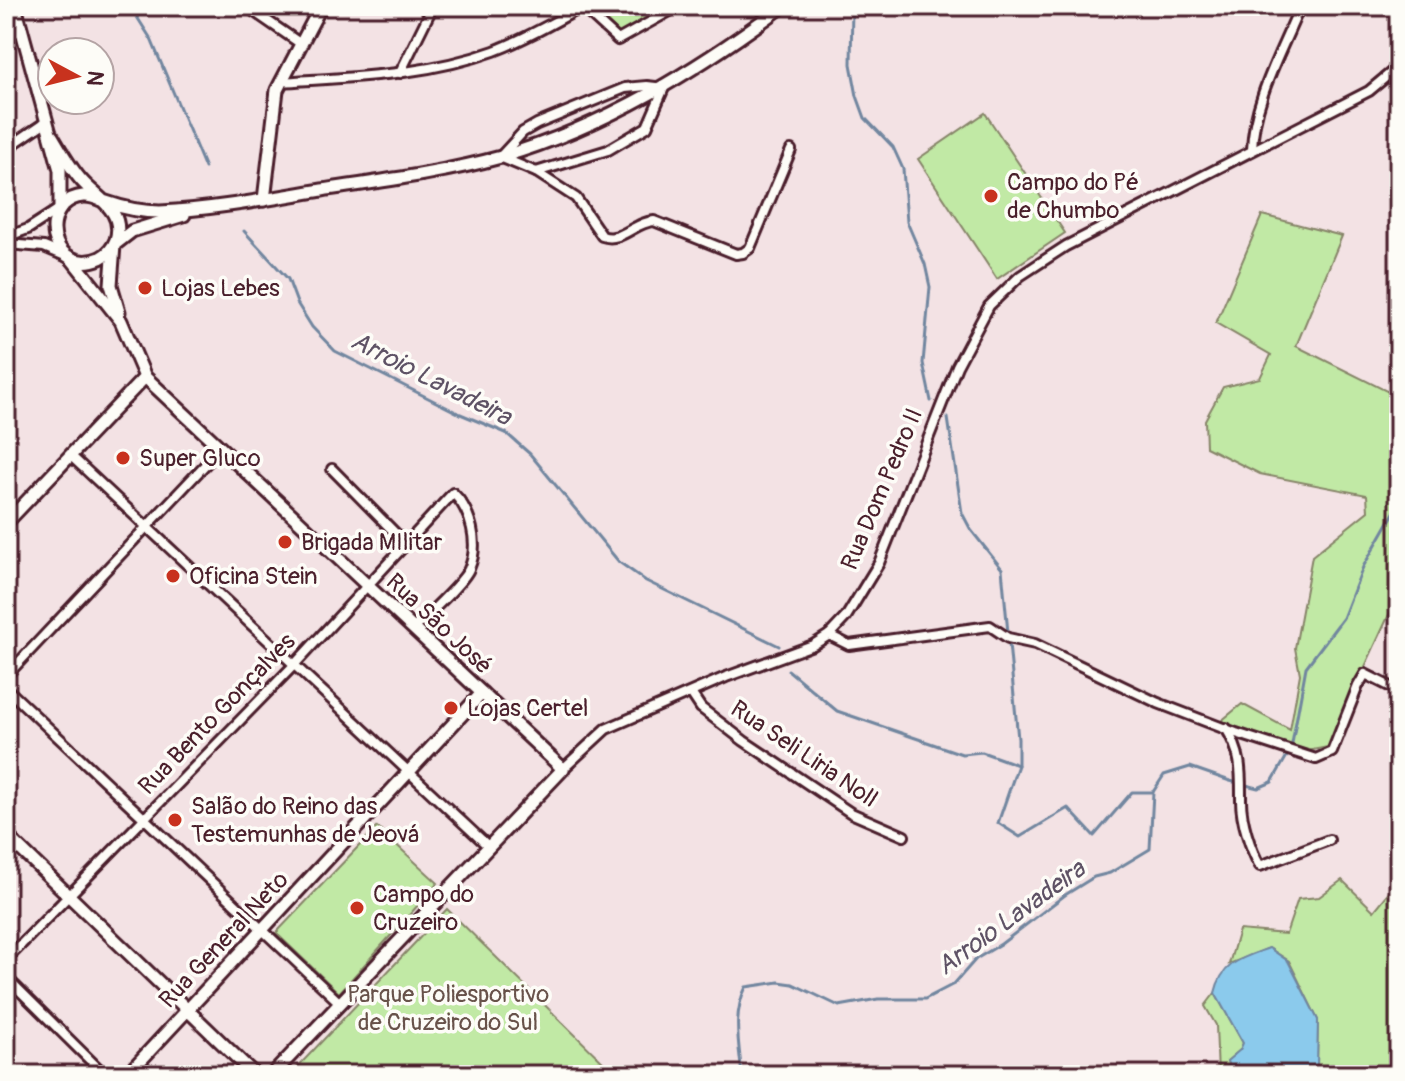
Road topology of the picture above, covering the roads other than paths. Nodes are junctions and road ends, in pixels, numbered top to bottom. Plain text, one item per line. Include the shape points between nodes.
1 (15, 6) edge
2 (246, 6) edge
3 (321, 6) edge
4 (433, 6) edge
5 (679, 6) edge
6 (783, 6) edge
7 (1300, 6) edge
8 (582, 7) edge
9 (22, 28) junction
10 (6, 39) edge
11 (301, 44) junction
12 (1399, 66) edge
13 (400, 73) junction
14 (280, 82) junction
15 (664, 88) junction
16 (47, 121) junction
17 (52, 136) junction
18 (6, 149) edge
19 (791, 150) dead end
20 (1252, 150) junction
21 (500, 157) junction
22 (536, 172) junction
23 (264, 200) junction
24 (105, 201) junction
25 (212, 208) junction
26 (60, 209) junction
27 (6, 237) edge
28 (6, 244) edge
29 (114, 245) junction
30 (71, 258) junction
31 (121, 321) junction
32 (145, 377) junction
33 (221, 448) junction
34 (71, 456) junction
35 (332, 469) dead end
36 (7, 519) edge
37 (147, 526) junction
38 (405, 543) junction
39 (366, 586) junction
40 (413, 629) junction
41 (829, 635) junction
42 (295, 664) junction
43 (6, 676) edge
44 (6, 688) edge
45 (1399, 691) edge
46 (482, 693) junction
47 (691, 693) junction
48 (1226, 727) junction
49 (563, 769) junction
50 (409, 770) junction
51 (143, 817) junction
52 (6, 835) edge
53 (904, 836) dead end
54 (1329, 840) dead end
55 (488, 846) junction
56 (70, 895) junction
57 (263, 931) junction
58 (6, 960) edge
59 (6, 977) edge
60 (340, 1003) junction
61 (189, 1009) junction
62 (105, 1075) edge
63 (127, 1075) edge
64 (255, 1075) edge
65 (272, 1075) edge

1 - 9 main road
2 - 11 street
3 - 11 main road
4 - 13 street
5 - 8 street via 618,40
6 - 15 main road
7 - 20 street via 1264,92
8 - 13 street via 492,51
9 - 10 street
9 - 16 main road
11 - 14 main road
12 - 20 street, Rua Dom Pedro II via 1369,91
13 - 14 street
14 - 23 main road
15 - 21 main road via 582,127
15 - 21 street via 625,88 573,108 523,132
15 - 22 street via 647,127 632,138
16 - 17 main road
16 - 18 street
17 - 24 main road via 76,174
17 - 26 main road via 60,170
19 - 22 street via 750,248 736,254 654,221 616,238 602,236 576,198
20 - 41 street, Rua Dom Pedro II via 1066,246 1020,276 989,306 957,366 879,563
21 - 22 street
21 - 23 main road
23 - 25 main road
24 - 25 main road via 156,212
24 - 26 main road via 84,196
24 - 29 main road via 117,222
25 - 29 main road via 150,224
26 - 27 street
26 - 30 main road via 55,240
28 - 30 street via 44,247
29 - 30 main road via 92,261
29 - 31 main road via 111,285
30 - 31 main road, Rua São José
31 - 32 main road, Rua São José
32 - 33 main road, Rua São José
32 - 34 main road
33 - 37 street
33 - 39 main road, Rua São José
34 - 36 main road
34 - 37 street
35 - 38 street
37 - 42 street
37 - 43 street
38 - 39 street, Rua Bento Gonçalves
38 - 40 street, Rua Bento Gonçalves via 453,493 465,504 473,549 469,570
39 - 40 main road, Rua São José
39 - 42 street, Rua Bento Gonçalves
40 - 46 main road, Rua São José
41 - 47 street, Rua Dom Pedro II
41 - 48 street via 849,645 990,626 1158,703
42 - 50 street
42 - 51 street, Rua Bento Gonçalves
44 - 51 street
45 - 48 street via 1365,674 1332,752 1316,759
46 - 49 main road, Rua São José
46 - 50 main road, Rua General Neto
47 - 49 street, Rua Dom Pedro II via 606,729
47 - 53 street, Rua Seli Liria Noll via 701,708 744,741 851,813
48 - 54 street via 1237,745 1240,802 1260,866
49 - 55 main road, Rua Dom Pedro II
50 - 55 street
50 - 57 main road, Rua General Neto
51 - 56 street, Rua Bento Gonçalves
51 - 57 street
52 - 56 main road
55 - 60 main road, Rua Dom Pedro II
56 - 58 street, Rua Bento Gonçalves
56 - 61 main road
57 - 60 street
57 - 61 main road, Rua General Neto
59 - 62 street
60 - 65 main road, Rua Dom Pedro II
61 - 63 main road, Rua General Neto
61 - 64 main road

